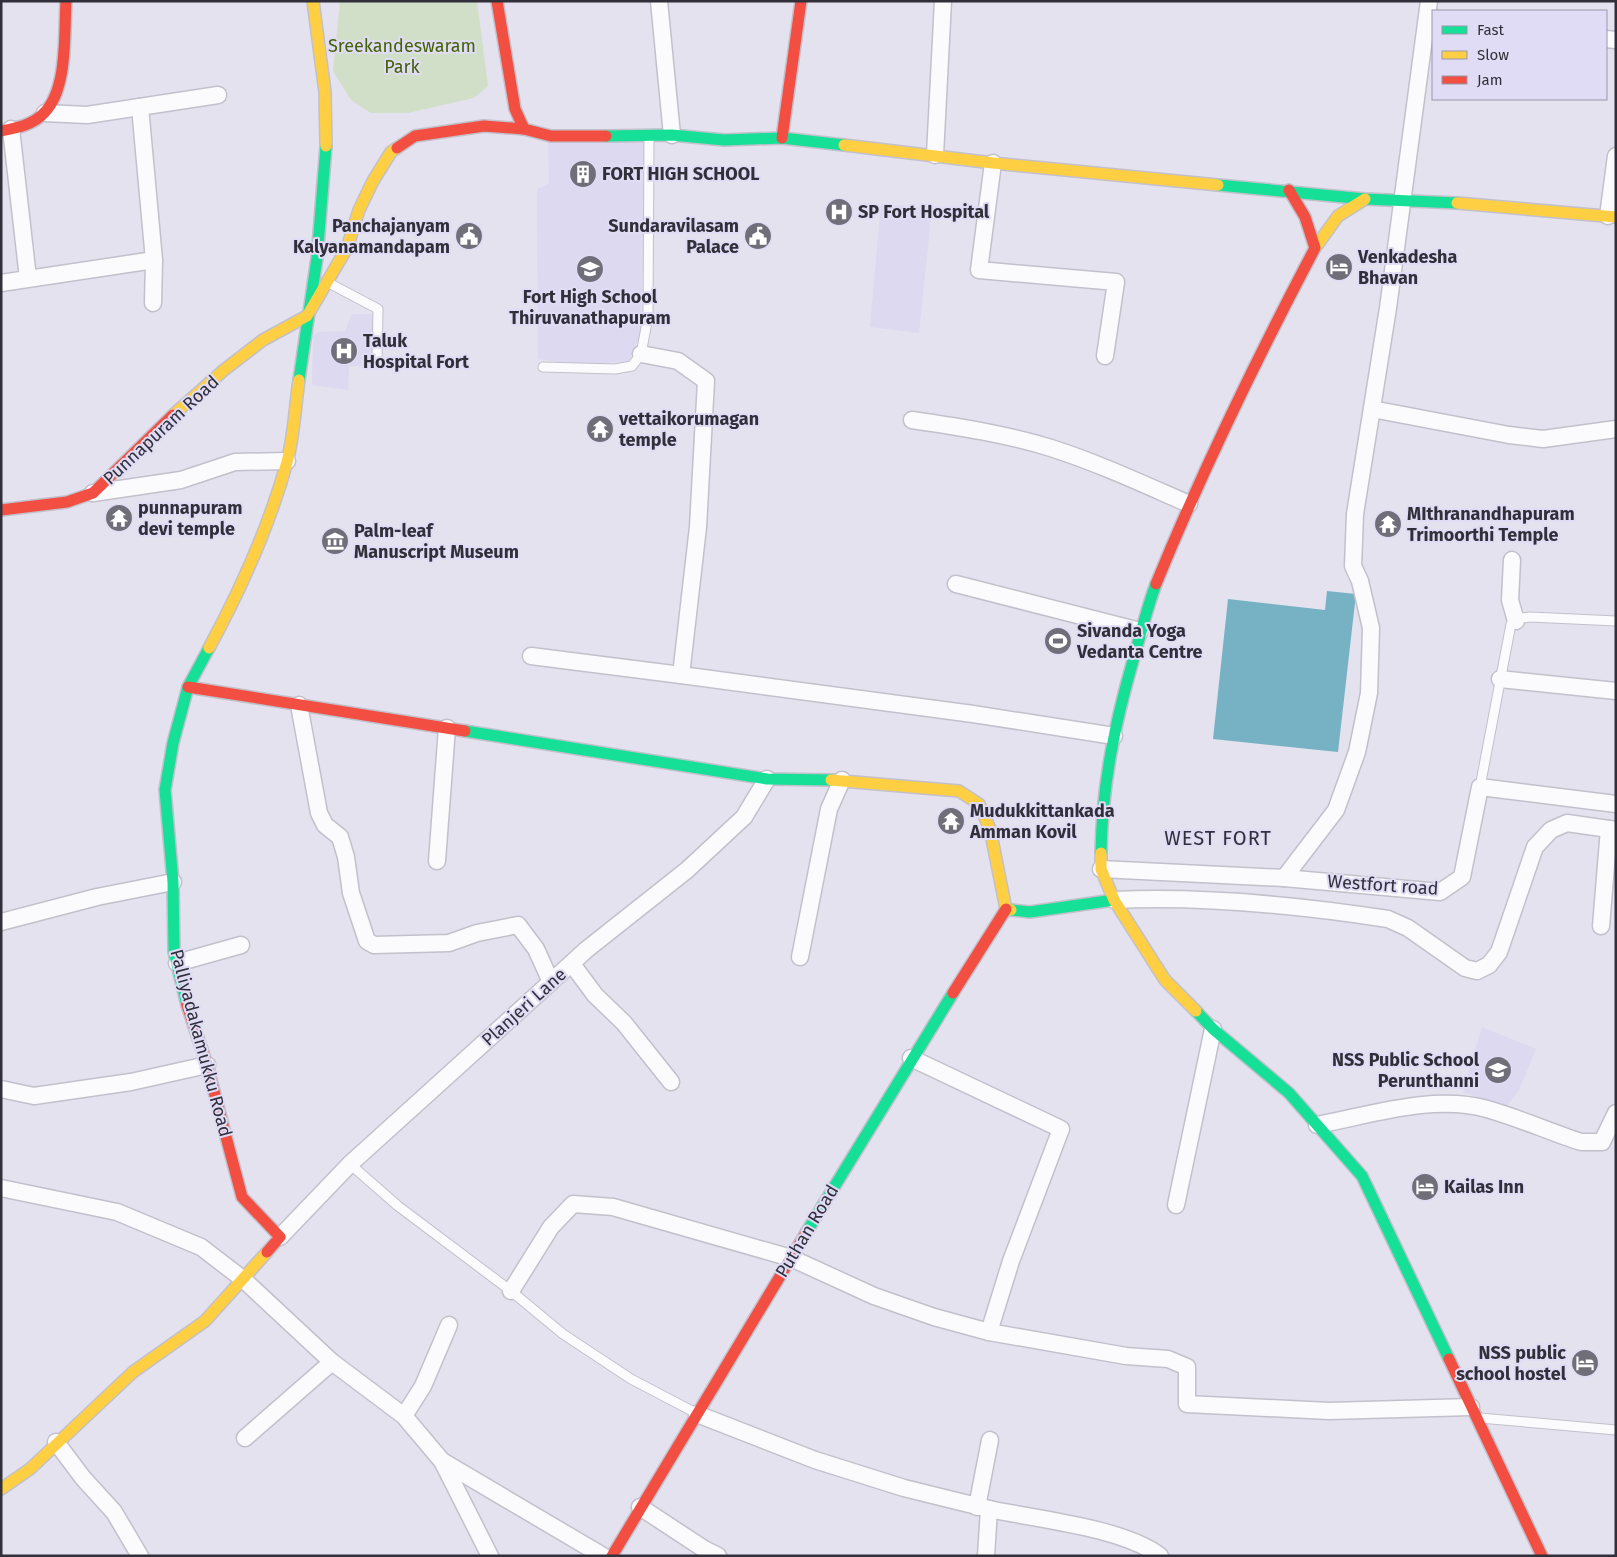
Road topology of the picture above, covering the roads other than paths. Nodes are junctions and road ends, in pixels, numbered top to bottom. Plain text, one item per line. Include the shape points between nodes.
1 (66, 1) edge
2 (313, 1) edge
3 (496, 1) edge
4 (659, 1) edge
5 (801, 1) edge
6 (943, 1) edge
7 (1429, 1) edge
8 (1430, 18) edge
9 (218, 94) dead end
10 (140, 107) junction
11 (45, 113) junction
12 (524, 129) junction
13 (6, 130) edge
14 (649, 135) junction
15 (672, 135) junction
16 (782, 138) junction
17 (935, 155) junction
18 (1616, 156) edge
19 (994, 163) junction
20 (1289, 190) junction
21 (1365, 199) junction
22 (1403, 202) junction
23 (1612, 217) edge
24 (1315, 248) junction
25 (154, 260) junction
26 (28, 278) junction
27 (327, 282) junction
28 (1, 283) edge
29 (153, 303) dead end
30 (307, 316) junction
31 (641, 354) junction
32 (1105, 356) dead end
33 (377, 360) dead end
34 (544, 367) dead end
35 (1372, 409) junction
36 (912, 420) dead end
37 (1616, 429) edge
38 (287, 461) junction
39 (93, 493) junction
40 (1189, 504) junction
41 (1, 510) edge
42 (1512, 560) dead end
43 (956, 584) dead end
44 (1516, 621) junction
45 (1616, 621) edge
46 (1140, 631) junction
47 (531, 656) dead end
48 (681, 675) junction
49 (1500, 679) junction
50 (188, 688) junction
51 (1616, 691) edge
52 (299, 705) junction
53 (447, 728) junction
54 (1114, 736) junction
55 (767, 779) junction
56 (842, 780) junction
57 (1480, 787) junction
58 (1616, 804) edge
59 (1613, 829) edge
60 (437, 861) dead end
61 (1101, 869) junction
62 (1284, 878) junction
63 (173, 882) junction
64 (1114, 900) junction
65 (1006, 910) junction
66 (1, 922) edge
67 (1601, 926) dead end
68 (240, 945) dead end
69 (800, 956) dead end
70 (177, 963) junction
71 (572, 964) junction
72 (552, 982) junction
73 (1214, 1029) junction
74 (911, 1058) junction
75 (207, 1065) junction
76 (671, 1082) dead end
77 (1, 1089) edge
78 (1616, 1113) edge
79 (1317, 1125) junction
80 (350, 1164) junction
81 (1, 1188) edge
82 (27, 1194) junction
83 (1, 1202) edge
84 (1176, 1205) dead end
85 (280, 1237) junction
86 (791, 1258) junction
87 (244, 1280) junction
88 (511, 1291) junction
89 (449, 1325) dead end
90 (989, 1332) junction
91 (332, 1362) junction
92 (1474, 1413) junction
93 (697, 1414) junction
94 (404, 1416) junction
95 (1616, 1430) edge
96 (245, 1438) dead end
97 (990, 1440) dead end
98 (56, 1442) junction
99 (442, 1461) junction
100 (1, 1488) edge
101 (640, 1507) junction
102 (983, 1508) junction
103 (140, 1556) edge
104 (490, 1556) edge
105 (603, 1556) edge
106 (612, 1556) edge
107 (718, 1556) edge
108 (986, 1556) edge
109 (1160, 1556) edge
110 (1542, 1556) edge

1 - 11 street via 58,89
2 - 30 street, Palliyadakamukku Road via 325,92 326,140 321,226
3 - 12 street via 515,109
4 - 15 street
5 - 16 street
6 - 17 street
7 - 8 street
8 - 22 street
9 - 10 street
10 - 11 street via 87,115
10 - 25 street
11 - 13 street via 20,127
12 - 14 street via 551,136
12 - 27 street via 484,126 415,136 391,152 373,181 346,248
13 - 26 street
14 - 15 street
14 - 31 lane via 648,317
15 - 16 street via 724,140
16 - 17 street
17 - 19 street
18 - 23 street
19 - 20 street
19 - 32 street via 979,270 1116,282
20 - 21 street
20 - 24 street via 1305,217
21 - 22 street
21 - 24 street via 1338,216
22 - 23 street via 1498,205
22 - 35 street
24 - 40 street via 1257,359
25 - 26 street
25 - 29 street
26 - 28 street
27 - 30 street
27 - 33 lane via 378,309
30 - 38 street, Palliyadakamukku Road
30 - 39 street, Punnapuram Road via 263,340 224,370
31 - 34 lane via 632,366 615,369
31 - 48 street via 678,361 706,381 698,528
35 - 37 street via 1544,439
35 - 62 street via 1355,514 1353,566 1360,581 1371,628 1369,693 1357,752 1336,810
36 - 40 street via 990,432 1049,447
38 - 39 street via 235,462 181,480
38 - 50 street, Palliyadakamukku Road via 264,531 235,600
39 - 41 street, Punnapuram Road via 67,502
40 - 46 street
42 - 44 street via 1510,600
43 - 46 street
44 - 45 lane via 1530,617
44 - 49 lane via 1508,633
46 - 54 street
47 - 48 street
48 - 54 street
49 - 51 street
49 - 57 lane
50 - 52 street
50 - 63 street, Palliyadakamukku Road via 173,743 165,790
52 - 53 street
52 - 72 street via 318,813 325,826 340,837 351,893 367,940 374,944 449,943 477,933 518,925 536,949
53 - 55 street
53 - 60 street
54 - 61 street via 1102,809
55 - 56 street
55 - 71 street, Planjeri Lane via 744,817 687,870 646,900
56 - 65 street via 958,790 979,804 990,829
56 - 69 street via 829,810
57 - 58 street
57 - 62 street, Westfort road via 1462,877 1440,892
59 - 64 street via 1567,824 1551,830 1535,847 1499,952 1489,965 1478,971 1465,968 1408,928 1388,919 1257,903 1165,898
59 - 67 street
61 - 62 street, Westfort road
61 - 64 street
63 - 66 street via 97,897
63 - 70 street, Palliyadakamukku Road
64 - 65 street via 1030,912
64 - 73 street via 1165,980
65 - 74 street, Puthan Road
68 - 70 street
70 - 75 street, Palliyadakamukku Road
71 - 72 street, Planjeri Lane
71 - 76 street
72 - 80 street, Planjeri Lane
73 - 79 street via 1289,1094
73 - 84 street
74 - 86 street, Puthan Road
74 - 90 street via 1061,1129 1011,1261
75 - 77 street via 131,1082 34,1096
75 - 85 street, Palliyadakamukku Road via 242,1197
78 - 79 street via 1602,1142 1581,1142 1486,1109 1454,1105 1426,1105
79 - 92 street via 1362,1176
80 - 85 street, Planjeri Lane
80 - 88 lane via 398,1206
81 - 82 street
82 - 83 street
82 - 87 street via 117,1212 201,1247
85 - 87 street
86 - 88 street via 613,1207 573,1204 551,1227
86 - 90 street via 874,1296
86 - 93 street, Puthan Road
87 - 91 street
87 - 98 street via 205,1321 134,1372
88 - 93 lane via 563,1334 616,1369
89 - 94 street via 423,1386
90 - 92 street via 1126,1356 1168,1359 1188,1367 1187,1404 1330,1411
91 - 94 street
91 - 96 street
92 - 95 lane
92 - 110 street
93 - 101 street, Puthan Road
93 - 102 street via 815,1460
94 - 99 street
97 - 102 street
98 - 100 street via 30,1469
98 - 103 street via 114,1512
99 - 104 street
99 - 105 street
101 - 106 street, Puthan Road
101 - 107 street
102 - 108 street
102 - 109 street via 1108,1533 1150,1548

